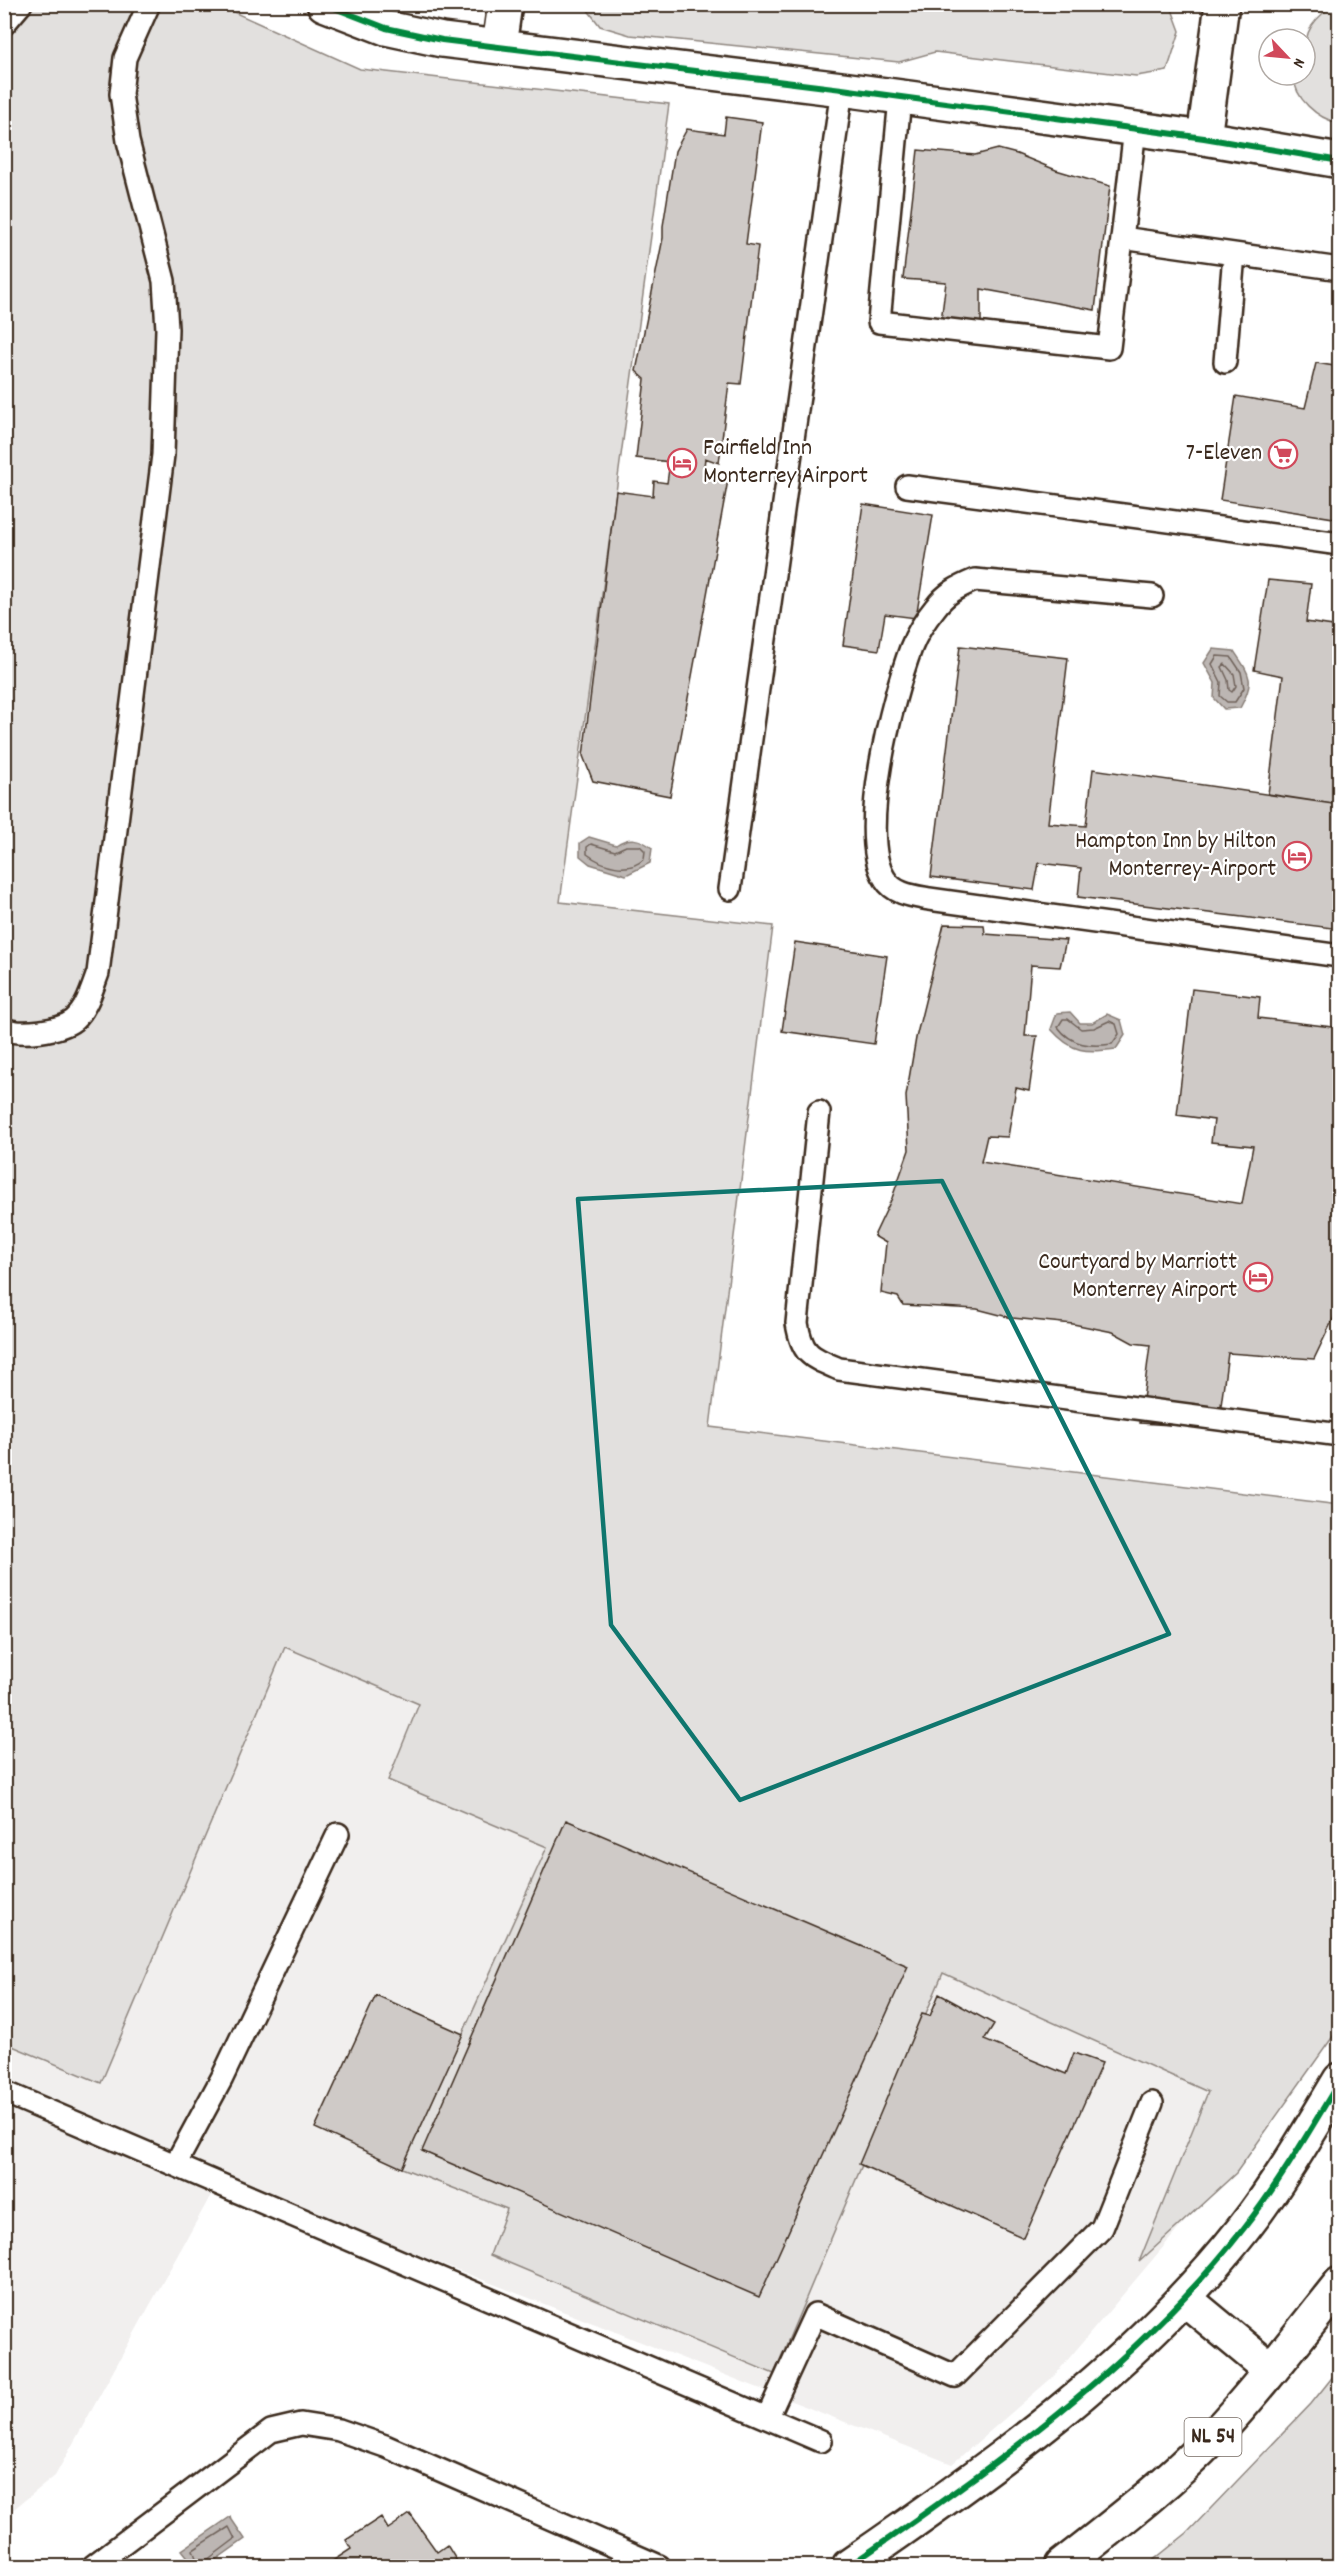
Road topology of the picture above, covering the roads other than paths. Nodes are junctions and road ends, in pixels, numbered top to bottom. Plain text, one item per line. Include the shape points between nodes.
1 (21, 4) edge
2 (149, 4) edge
3 (324, 4) edge
4 (505, 4) edge
5 (1221, 4) edge
6 (4, 24) edge
7 (499, 46) junction
8 (842, 89) junction
9 (900, 98) junction
10 (1135, 129) junction
11 (1204, 138) junction
12 (1340, 161) edge
13 (1122, 238) junction
14 (1234, 254) junction
15 (1340, 269) edge
16 (1225, 362) dead end
17 (907, 486) dead end
18 (1340, 544) edge
19 (1152, 596) dead end
20 (730, 889) dead end
21 (1340, 956) edge
22 (4, 1029) edge
23 (819, 1112) dead end
24 (1340, 1435) edge
25 (338, 1834) dead end
26 (1340, 2080) edge
27 (4, 2092) edge
28 (1152, 2103) dead end
29 (175, 2164) junction
30 (1340, 2284) edge
31 (1184, 2298) junction
32 (1271, 2370) junction
33 (768, 2416) junction
34 (821, 2441) dead end
35 (93, 2566) edge
36 (659, 2566) edge
37 (849, 2566) edge
38 (1062, 2566) edge

1 - 6 lane
2 - 22 lane via 125,58 121,94 128,141 164,281 164,455 98,973 85,1005 73,1021 34,1034
3 - 7 main road via 386,28 442,40
4 - 7 main road
5 - 11 main road
7 - 8 main road
8 - 9 main road
8 - 20 lane
9 - 10 main road
9 - 13 lane via 879,322 1110,348
10 - 11 main road
10 - 13 lane
11 - 12 main road
13 - 14 lane
14 - 15 lane
14 - 16 lane
17 - 18 lane
19 - 21 lane via 975,580 951,590 912,645 890,715 874,813 875,860 885,881 901,893 929,899
23 - 24 lane via 797,1323 800,1341 811,1357 851,1371
25 - 29 lane via 222,2078
26 - 31 main road via 1244,2228
27 - 29 lane
28 - 33 lane via 1102,2228 955,2376 815,2314
29 - 33 lane
30 - 32 main road, NL 54
31 - 32 main road
31 - 37 main road via 1028,2439
32 - 38 main road, NL 54 via 1215,2436 1162,2485
33 - 34 lane
35 - 36 lane via 271,2431 301,2424 339,2430 385,2446

